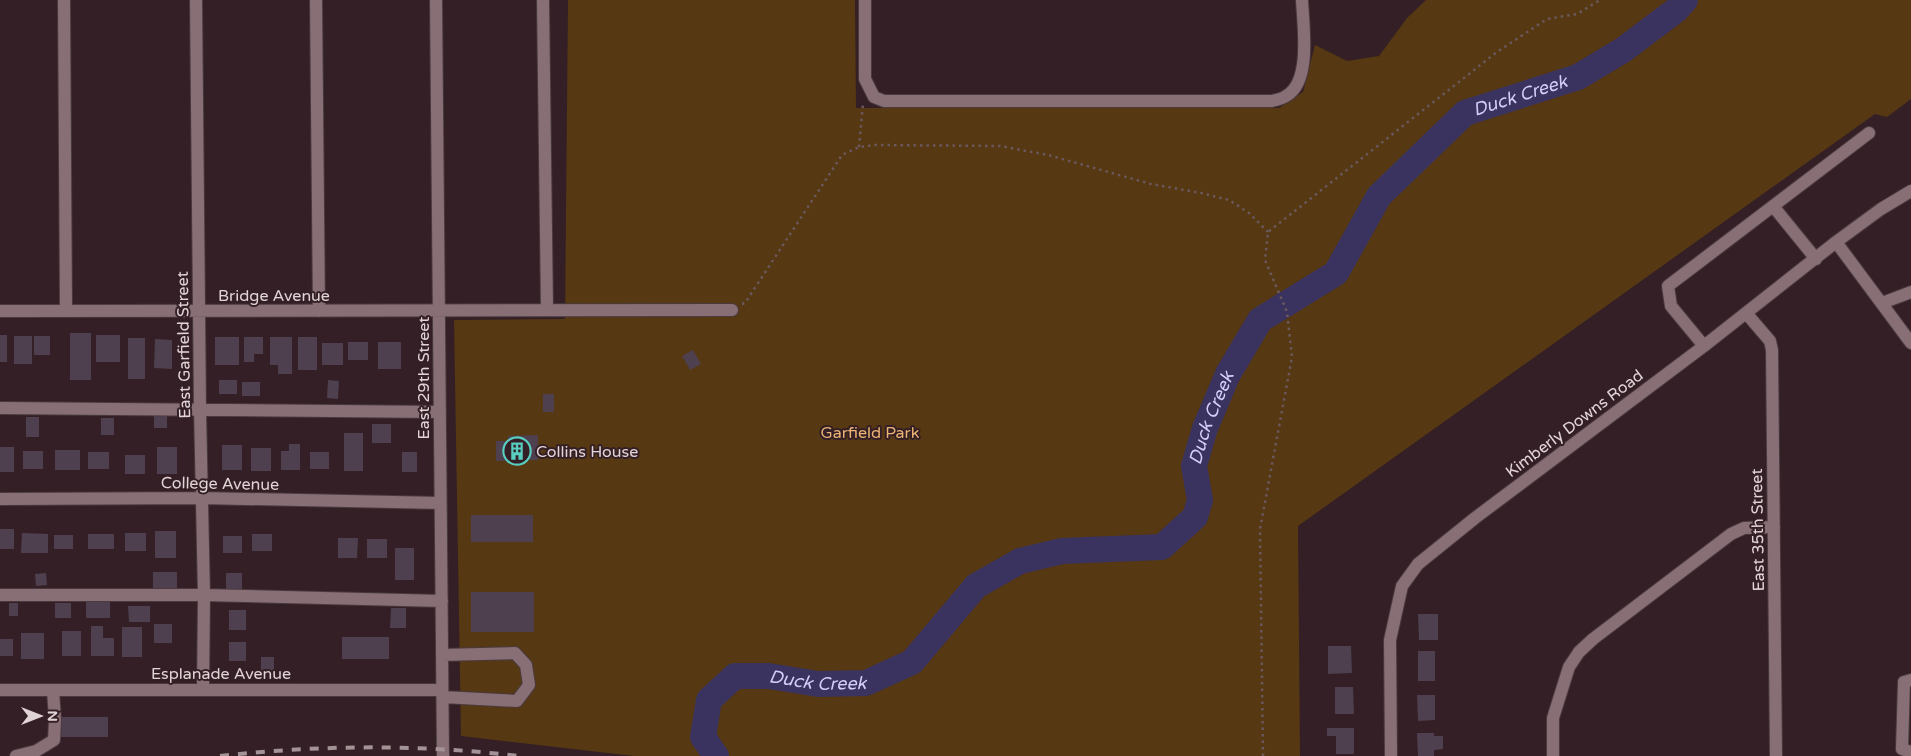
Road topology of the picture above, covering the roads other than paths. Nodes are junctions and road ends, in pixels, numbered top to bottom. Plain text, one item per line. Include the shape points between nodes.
1 (64, 0) edge
2 (196, 0) edge
3 (316, 0) edge
4 (436, 0) edge
5 (544, 0) edge
6 (865, 0) edge
7 (1302, 0) edge
8 (1869, 133) dead end
9 (1911, 192) edge
10 (1773, 206) junction
11 (1836, 242) junction
12 (1816, 259) junction
13 (1911, 292) edge
14 (1882, 303) junction
15 (439, 310) junction
16 (547, 310) junction
17 (732, 310) road end
18 (0, 311) edge
19 (66, 311) junction
20 (199, 311) junction
21 (319, 311) junction
22 (1746, 313) junction
23 (1911, 343) edge
24 (1704, 346) junction
25 (0, 408) edge
26 (200, 410) junction
27 (440, 412) junction
28 (202, 498) junction
29 (0, 499) edge
30 (440, 503) junction
31 (1774, 527) junction
32 (0, 595) edge
33 (204, 595) junction
34 (442, 601) junction
35 (442, 655) junction
36 (1911, 680) edge
37 (203, 689) junction
38 (0, 690) edge
39 (53, 690) junction
40 (442, 693) junction
41 (1911, 752) edge
42 (16, 756) edge
43 (443, 756) edge
44 (1391, 756) edge
45 (1553, 756) edge
46 (1776, 756) edge

1 - 19 street
2 - 20 street, East Garfield Street
3 - 21 street
4 - 15 street, East 29th Street
5 - 16 street
6 - 7 street via 865,79 874,97 884,101 1272,101 1286,97 1300,80 1303,66
8 - 10 street
9 - 11 street, Kimberly Downs Road
10 - 12 street
10 - 24 street via 1668,286 1670,306
11 - 12 street, Kimberly Downs Road
11 - 14 street
12 - 22 street, Kimberly Downs Road
13 - 14 street
14 - 23 street
15 - 16 street, Bridge Avenue
15 - 21 street, Bridge Avenue
15 - 27 street, East 29th Street
16 - 17 street, Bridge Avenue
18 - 19 street, Bridge Avenue
19 - 20 street, Bridge Avenue
20 - 21 street, Bridge Avenue
20 - 26 street, East Garfield Street
22 - 24 street, Kimberly Downs Road
22 - 31 street, East 35th Street via 1770,341 1772,350
24 - 44 street, Kimberly Downs Road via 1418,564 1402,586 1390,640
25 - 26 street
26 - 27 street
26 - 28 street, East Garfield Street
27 - 30 street, East 29th Street
28 - 29 street, College Avenue
28 - 30 street, College Avenue
28 - 33 street, East Garfield Street
30 - 34 street, East 29th Street
31 - 45 street via 1744,528 1732,534 1579,652 1569,667 1553,718
31 - 46 street, East 35th Street
32 - 33 street
33 - 34 street
33 - 37 street, East Garfield Street
34 - 35 street, East 29th Street
35 - 40 street, East 29th Street
35 - 40 street, Esplanade Avenue via 514,653 526,665 529,685 517,701
36 - 41 street via 1904,682 1902,749
37 - 39 street, Esplanade Avenue
37 - 40 street, Esplanade Avenue
38 - 39 street, Esplanade Avenue
39 - 42 street via 54,740 36,751
40 - 43 street, East 29th Street

